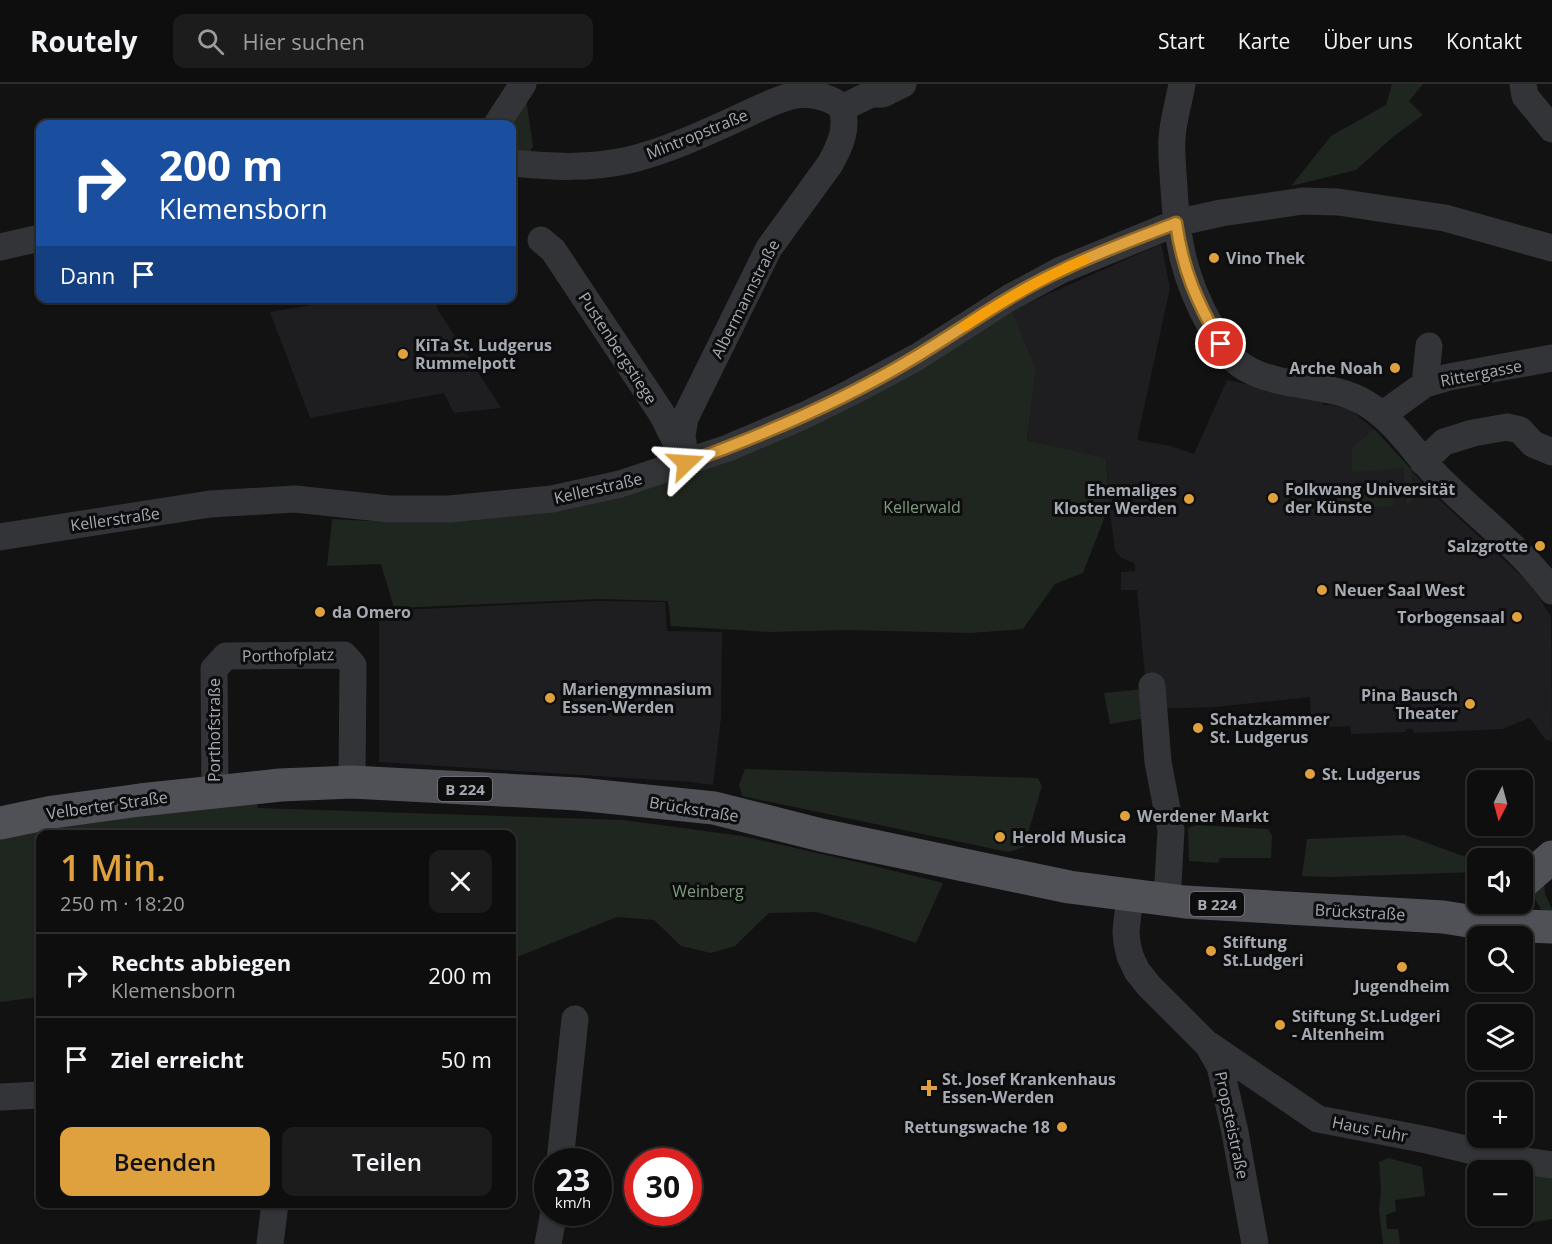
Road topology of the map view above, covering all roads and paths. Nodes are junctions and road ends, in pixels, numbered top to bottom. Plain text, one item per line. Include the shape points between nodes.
1 (523, 84) edge
2 (903, 84) edge
3 (1182, 84) edge
4 (1523, 84) edge
5 (874, 89) edge
6 (842, 108) junction
7 (500, 120) edge
8 (1552, 129) edge
9 (516, 163) edge
10 (1176, 223) junction
11 (36, 239) edge
12 (541, 240) dead end
13 (0, 247) edge
14 (1552, 248) edge
15 (1429, 346) dead end
16 (1552, 358) edge
17 (1425, 384) junction
18 (1383, 415) junction
19 (1552, 452) edge
20 (1423, 462) junction
21 (686, 463) junction
22 (0, 537) edge
23 (1547, 574) edge
24 (214, 669) joint
25 (1152, 686) dead end
26 (352, 782) junction
27 (215, 791) junction
28 (0, 823) edge
29 (1552, 857) edge
30 (1533, 873) edge
31 (1130, 896) junction
32 (1167, 900) junction
33 (1467, 910) edge
34 (1443, 917) junction
35 (1552, 927) edge
36 (575, 1019) dead end
37 (1209, 1045) junction
38 (36, 1095) edge
39 (0, 1097) edge
40 (1467, 1144) edge
41 (561, 1148) edge
42 (1504, 1148) edge
43 (1552, 1165) edge
44 (274, 1208) edge
45 (551, 1226) edge
46 (270, 1244) edge
47 (548, 1244) edge
48 (1255, 1244) edge

1 - 7 street
2 - 5 street via 883,94
3 - 10 street via 1172,136
4 - 8 street via 1525,96
5 - 6 street
6 - 9 street, Mintropstraße via 826,98 792,96 674,146 628,160 571,168
6 - 21 street, Albermannstraße via 845,117 838,150 769,248 686,418 682,436
10 - 14 street, Kellerstraße via 1262,206 1338,202 1445,218
10 - 18 street via 1180,253 1193,293 1233,360 1265,376 1352,397
10 - 21 street, Kellerstraße via 1061,270 917,357 842,397 766,433
11 - 13 street
12 - 21 street, Pustenbergstiege via 553,250 662,414
15 - 17 street
16 - 17 street, Rittergasse
17 - 18 street, Rittergasse
18 - 20 street
19 - 20 street via 1533,444 1520,430 1507,427 1444,442
20 - 23 street
21 - 22 street, Kellerstraße via 590,492 501,505 418,510 295,499 210,504
24 - 26 street, Porthofplatz via 226,656 344,655 353,665
24 - 27 street, Porthofstraße
25 - 32 street via 1158,762 1171,830
26 - 27 main road, Brückstraße / B 224
26 - 31 main road, Brückstraße / B 224 via 578,794 714,808 821,835
27 - 28 main road, Velberter Straße / B 224 via 53,812
29 - 30 main road
31 - 32 main road, Brückstraße / B 224
31 - 37 street, Propsteistraße via 1126,931 1137,971
32 - 34 main road, Brückstraße / B 224
33 - 34 main road, B 224
34 - 35 main road, Brückstraße / B 224 via 1494,925
36 - 41 street
37 - 40 street, Haus Fuhr via 1317,1119
37 - 48 street, Propsteistraße via 1220,1066
38 - 39 street
42 - 43 street, Haus Fuhr
44 - 46 street
45 - 47 street

